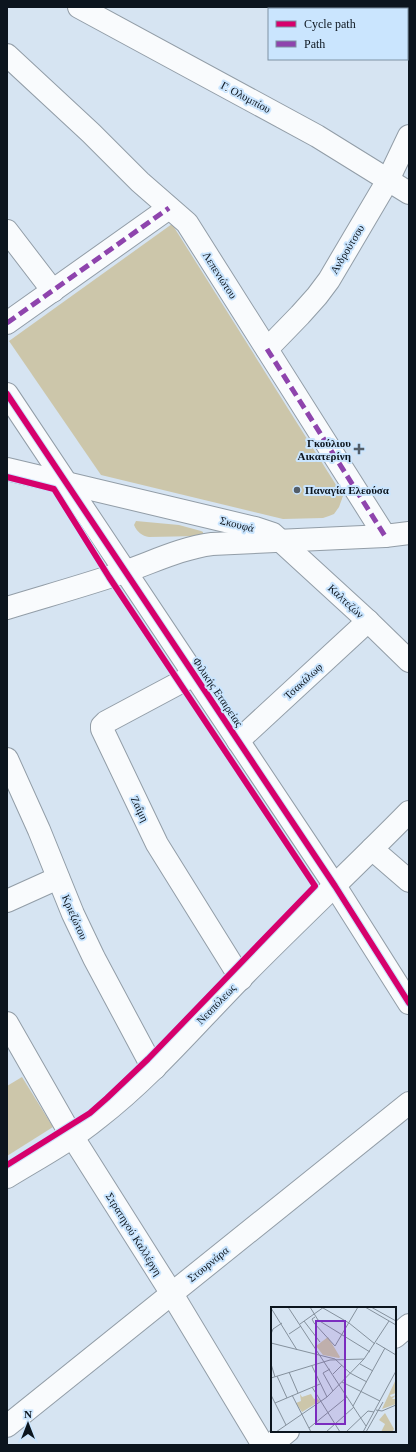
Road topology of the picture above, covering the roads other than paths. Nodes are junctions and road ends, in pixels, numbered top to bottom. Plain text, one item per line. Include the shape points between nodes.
1 (79, 7) edge
2 (7, 55) edge
3 (409, 136) edge
4 (388, 180) junction
5 (409, 193) edge
6 (169, 208) junction
7 (7, 231) edge
8 (53, 291) junction
9 (7, 323) edge
10 (267, 349) junction
11 (7, 394) edge
12 (7, 468) edge
13 (66, 483) junction
14 (409, 533) edge
15 (385, 536) junction
16 (282, 541) junction
17 (125, 572) junction
18 (7, 608) edge
19 (368, 621) junction
20 (409, 661) edge
21 (194, 675) junction
22 (238, 741) junction
23 (7, 759) edge
24 (409, 812) edge
25 (372, 849) junction
26 (58, 878) junction
27 (409, 881) edge
28 (335, 886) junction
29 (7, 901) edge
30 (241, 979) junction
31 (409, 1003) edge
32 (7, 1023) edge
33 (154, 1068) junction
34 (409, 1103) edge
35 (73, 1136) junction
36 (7, 1178) edge
37 (172, 1294) junction
38 (409, 1325) edge
39 (396, 1337) edge
40 (7, 1426) edge
41 (287, 1432) edge
42 (262, 1445) edge
43 (272, 1445) edge

1 - 4 street, Γ. Ολυμπίου via 318,136
2 - 6 street, Λεπενιώτου
3 - 4 street, Ανδρούτσου
4 - 5 street, Γ. Ολυμπίου
4 - 10 street, Ανδρούτσου via 329,280
6 - 8 street
6 - 10 street, Λεπενιώτου via 187,223
7 - 8 street
8 - 9 street
10 - 15 street, Λεπενιώτου
11 - 13 street, Φιλικής Εταιρείας
12 - 13 street, Σκουφά
13 - 16 street, Σκουφά via 256,528 273,534
13 - 17 street, Φιλικής Εταιρείας
14 - 15 street
15 - 16 street
16 - 17 street via 201,545
16 - 19 street, Καλτεζών
17 - 18 street
17 - 21 street, Φιλικής Εταιρείας
19 - 20 street, Καλτεζών
19 - 22 street, Τσακάλωφ
21 - 22 street, Φιλικής Εταιρείας
21 - 30 street, Ζαΐμη via 106,722 102,729 157,844
22 - 28 street, Φιλικής Εταιρείας
23 - 26 street, Κριεζώτου
24 - 25 street, Νεαπόλεως
25 - 27 street
25 - 28 street, Νεαπόλεως
26 - 29 street
26 - 33 street, Κριεζώτου via 94,958
28 - 30 street, Νεαπόλεως
28 - 31 street, Φιλικής Εταιρείας
30 - 33 street, Νεαπόλεως
32 - 35 street, Στρατηγού Καλλέργη
33 - 35 street, Νεαπόλεως via 103,1115
34 - 37 street, Στουρνάρα
35 - 36 street, Νεαπόλεως
35 - 37 street, Στρατηγού Καλλέργη
37 - 40 street, Στουρνάρα
37 - 42 street, Στρατηγού Καλλέργη
38 - 39 street
41 - 43 street

